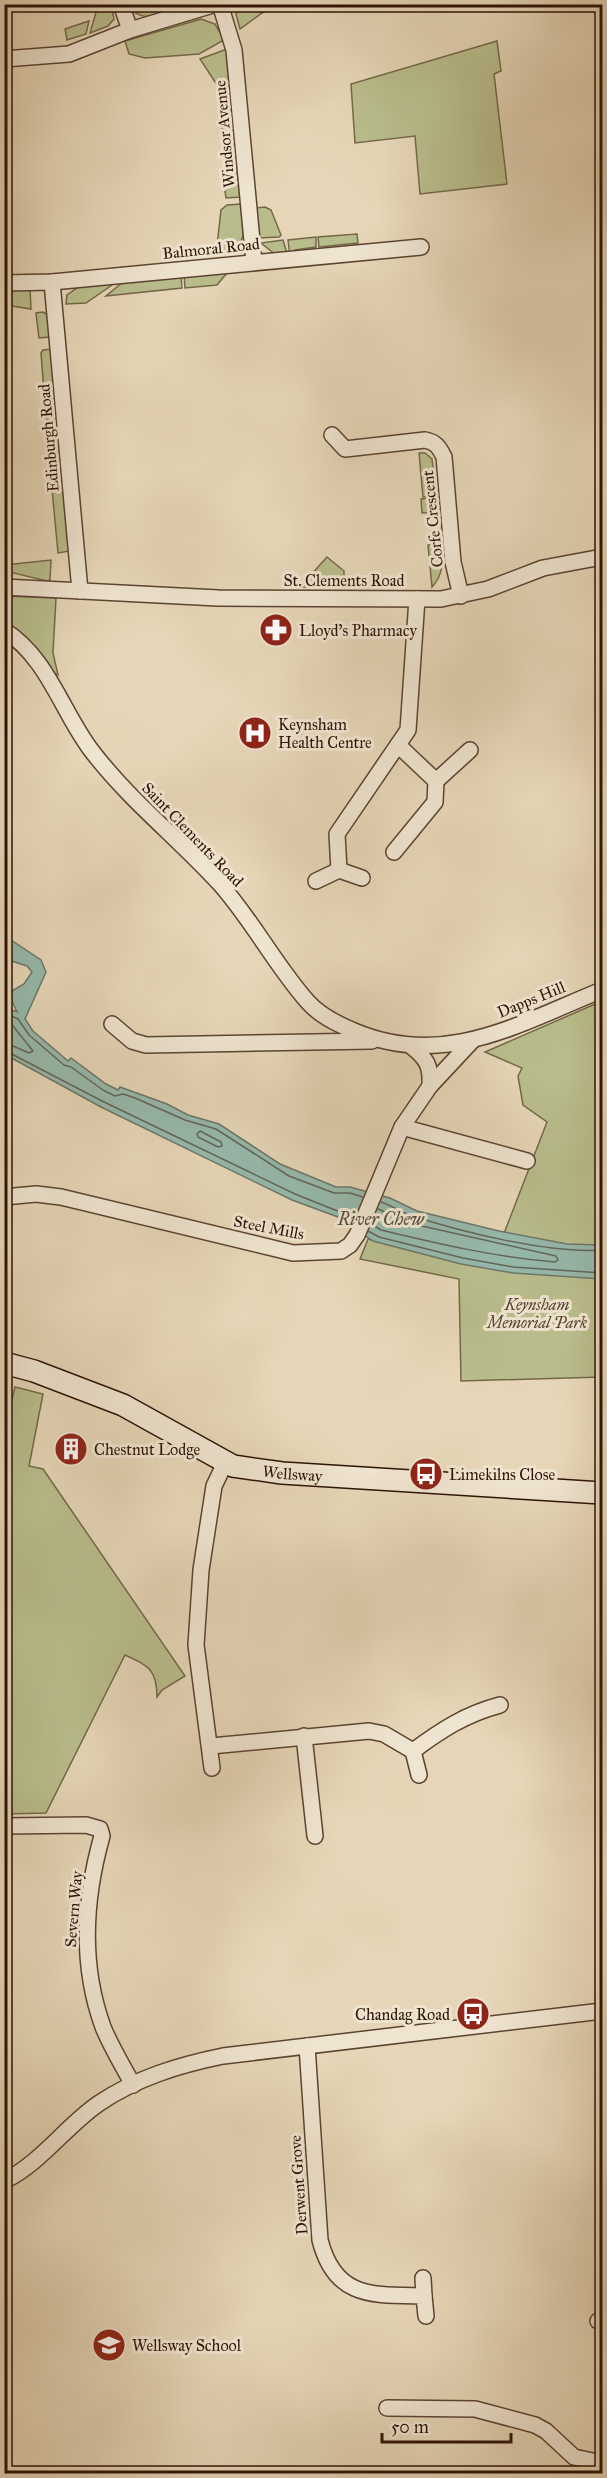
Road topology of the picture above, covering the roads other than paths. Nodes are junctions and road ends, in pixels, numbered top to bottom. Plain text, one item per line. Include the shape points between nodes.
1 (121, 4) edge
2 (218, 4) edge
3 (130, 30) junction
4 (4, 58) edge
5 (421, 247) dead end
6 (254, 262) junction
7 (52, 282) junction
8 (4, 283) edge
9 (332, 435) dead end
10 (603, 557) edge
11 (4, 587) edge
12 (80, 591) junction
13 (460, 596) junction
14 (417, 599) junction
15 (4, 630) edge
16 (398, 745) junction
17 (470, 750) dead end
18 (436, 781) junction
19 (394, 852) dead end
20 (339, 870) junction
21 (362, 878) dead end
22 (316, 881) dead end
23 (603, 990) edge
24 (112, 1024) dead end
25 (377, 1041) junction
26 (472, 1041) junction
27 (412, 1047) junction
28 (430, 1086) junction
29 (402, 1127) junction
30 (527, 1161) dead end
31 (4, 1197) edge
32 (4, 1363) edge
33 (225, 1463) junction
34 (603, 1493) edge
35 (500, 1705) dead end
36 (304, 1736) junction
37 (211, 1746) junction
38 (413, 1751) junction
39 (212, 1768) dead end
40 (419, 1775) dead end
41 (4, 1826) edge
42 (315, 1836) dead end
43 (603, 2010) edge
44 (307, 2046) junction
45 (132, 2085) junction
46 (4, 2181) edge
47 (423, 2278) dead end
48 (424, 2296) junction
49 (426, 2316) dead end
50 (387, 2409) dead end
51 (603, 2463) edge

1 - 3 street
2 - 3 street
2 - 6 street, Windsor Avenue via 234,50
3 - 4 street via 69,54
5 - 6 street, Balmoral Road
6 - 7 street, Balmoral Road
7 - 8 street, Balmoral Road
7 - 12 street, Edinburgh Road
9 - 13 street, Corfe Crescent via 345,449 425,440 440,448
10 - 13 street, St. Clements Road via 543,568 488,590
11 - 12 street
12 - 14 street, St. Clements Road via 218,598
13 - 14 street, St. Clements Road
14 - 16 street via 410,716 408,730
15 - 25 street, Saint Clements Road via 44,669 76,730 98,759 148,816 220,884 306,1000 334,1023
16 - 18 street
16 - 20 street via 337,834
17 - 18 street
18 - 19 street via 435,802
20 - 21 street
20 - 22 street
23 - 26 street, Dapps Hill
24 - 25 street via 132,1041 146,1045
25 - 27 street, Saint Clements Road
26 - 27 street, Dapps Hill
26 - 28 street, Dapps Hill
27 - 28 street via 426,1057 431,1070
28 - 29 street, Steel Mills
29 - 30 street
29 - 31 street, Steel Mills via 357,1235 341,1251 293,1253 61,1197
32 - 33 main road, Wellsway via 123,1405
33 - 34 main road, Wellsway via 255,1471
33 - 37 street via 214,1486 201,1570 196,1645
35 - 38 street via 471,1713
36 - 37 street
36 - 38 street via 369,1731 384,1734
36 - 42 street
37 - 39 street
38 - 40 street
41 - 45 street, Severn Way via 100,1829 86,1947 104,2029
43 - 44 street
44 - 45 street via 177,2066
44 - 48 street, Derwent Grove via 320,2240 326,2262 345,2285 360,2292
45 - 46 street via 98,2104 48,2149
47 - 48 street
48 - 49 street
50 - 51 street via 475,2409 535,2425 574,2457

